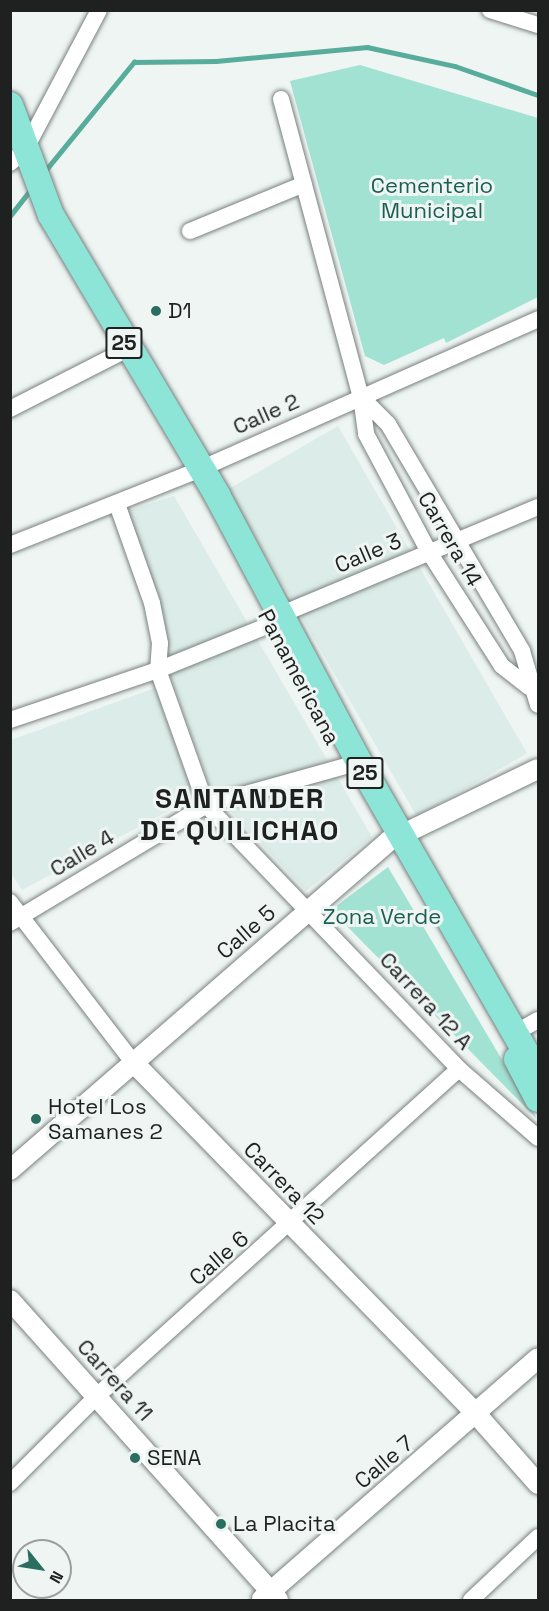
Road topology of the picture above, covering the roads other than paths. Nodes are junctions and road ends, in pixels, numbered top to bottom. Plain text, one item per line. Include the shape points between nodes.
1 (99, 10) edge
2 (490, 10) edge
3 (506, 13) edge
4 (538, 25) edge
5 (281, 99) dead end
6 (10, 105) edge
7 (22, 158) edge
8 (304, 184) junction
9 (190, 231) dead end
10 (538, 319) edge
11 (128, 350) junction
12 (361, 397) junction
13 (10, 409) edge
14 (198, 470) junction
15 (117, 504) junction
16 (538, 507) edge
17 (455, 541) junction
18 (10, 545) edge
19 (429, 552) junction
20 (277, 619) junction
21 (158, 670) junction
22 (534, 684) edge
23 (538, 705) edge
24 (10, 720) edge
25 (346, 766) junction
26 (538, 769) edge
27 (206, 805) junction
28 (394, 838) junction
29 (309, 909) junction
30 (13, 914) edge
31 (528, 1026) edge
32 (132, 1061) junction
33 (459, 1069) junction
34 (538, 1073) edge
35 (538, 1098) edge
36 (538, 1138) edge
37 (10, 1170) edge
38 (291, 1225) junction
39 (10, 1300) edge
40 (538, 1358) edge
41 (98, 1395) junction
42 (477, 1414) junction
43 (10, 1483) edge
44 (538, 1484) edge
45 (538, 1537) edge
46 (269, 1597) edge
47 (471, 1600) edge

1 - 7 street
2 - 3 street
3 - 4 street
5 - 8 street, Carrera 14
6 - 7 main road, Panamericana / 25
7 - 11 main road, Panamericana / 25
8 - 9 street
8 - 12 street, Carrera 14
10 - 12 street, Calle 2
11 - 13 street
11 - 14 main road, Panamericana / 25
12 - 14 street, Calle 2
12 - 17 street, Carrera 14 via 388,424
12 - 19 street, Carrera 14 via 366,434
14 - 15 street, Calle 2
14 - 20 main road, Panamericana / 25 via 217,495
15 - 18 street, Calle 2
15 - 21 street, Carrera 12 A via 152,603 160,643
16 - 17 street, Calle 3
17 - 19 street, Calle 3
17 - 22 street, Carrera 14 via 522,651
19 - 20 street, Calle 3
19 - 22 street, Carrera 14 via 502,666
20 - 21 street, Calle 3
20 - 25 main road, Panamericana / 25
20 - 28 main road, Panamericana / 25
21 - 24 street, Calle 3
21 - 27 street, Carrera 12 A
22 - 23 street, Carrera 14
25 - 27 street, Calle 4
25 - 28 main road, Panamericana / 25
26 - 28 street, Calle 5
27 - 29 street, Carrera 12 A
27 - 30 street, Calle 4
28 - 29 street, Calle 5
28 - 31 main road, Panamericana / 25
28 - 35 main road, Panamericana / 25
29 - 32 street, Calle 5
29 - 33 street, Carrera 12 A
30 - 32 street, Carrera 12
31 - 34 main road, Panamericana / 25
32 - 37 street, Calle 5
32 - 38 street, Carrera 12
33 - 36 street, Carrera 12 A
33 - 38 street, Calle 6
38 - 41 street, Calle 6
38 - 42 street, Carrera 12
39 - 41 street, Carrera 11
40 - 42 street, Calle 7
41 - 43 street, Calle 6
41 - 46 street, Carrera 11
42 - 44 street, Carrera 12
42 - 46 street, Calle 7
45 - 47 street

